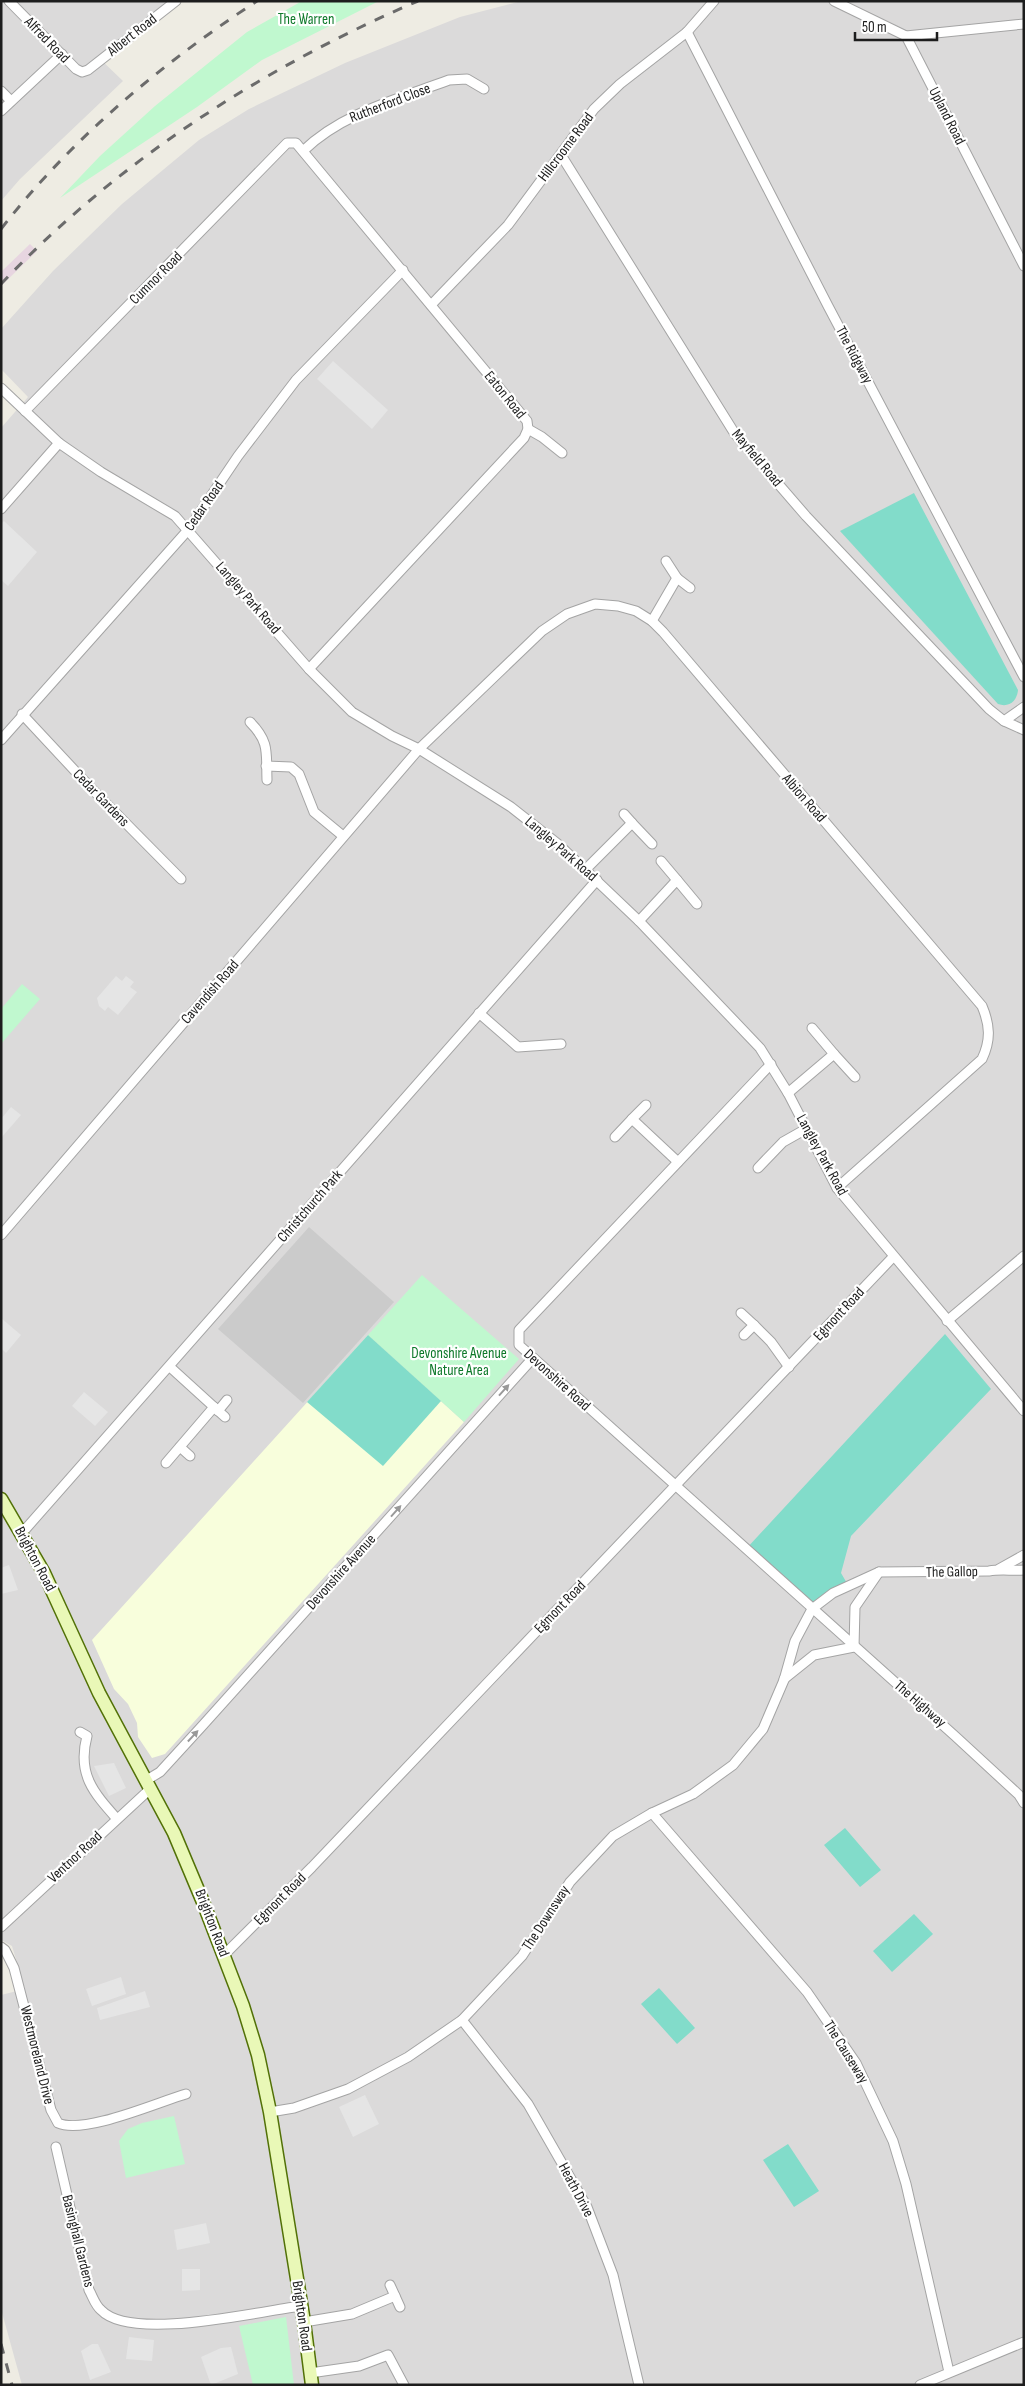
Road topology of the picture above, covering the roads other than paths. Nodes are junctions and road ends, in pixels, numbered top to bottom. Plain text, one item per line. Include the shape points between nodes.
1 (9, 1) edge
2 (176, 1) edge
3 (714, 1) edge
4 (834, 1) edge
5 (1024, 24) edge
6 (687, 32) junction
7 (906, 36) junction
8 (62, 54) junction
9 (88, 70) joint
10 (484, 89) dead end
11 (1, 91) edge
12 (11, 101) junction
13 (1, 111) edge
14 (287, 144) joint
15 (303, 151) junction
16 (560, 155) junction
17 (1024, 266) edge
18 (403, 270) junction
19 (431, 305) junction
20 (1, 388) edge
21 (25, 411) junction
22 (528, 429) junction
23 (59, 443) junction
24 (562, 453) dead end
25 (1, 509) edge
26 (188, 530) junction
27 (666, 561) dead end
28 (677, 578) junction
29 (690, 588) dead end
30 (652, 621) junction
31 (309, 669) junction
32 (1024, 677) edge
33 (1024, 707) edge
34 (22, 714) junction
35 (1004, 721) junction
36 (250, 722) dead end
37 (1024, 730) edge
38 (1, 740) edge
39 (419, 749) junction
40 (266, 766) junction
41 (267, 780) dead end
42 (624, 814) dead end
43 (632, 822) junction
44 (343, 836) junction
45 (652, 844) dead end
46 (661, 861) dead end
47 (586, 869) junction
48 (181, 879) dead end
49 (597, 880) junction
50 (677, 880) junction
51 (697, 904) dead end
52 (639, 921) junction
53 (479, 1013) junction
54 (812, 1028) dead end
55 (561, 1044) dead end
56 (834, 1054) junction
57 (771, 1064) junction
58 (855, 1077) dead end
59 (788, 1093) junction
60 (646, 1105) dead end
61 (632, 1119) junction
62 (806, 1129) junction
63 (615, 1138) dead end
64 (678, 1162) junction
65 (758, 1168) dead end
66 (837, 1188) junction
67 (1, 1235) edge
68 (1024, 1256) edge
69 (893, 1257) junction
70 (741, 1313) dead end
71 (947, 1322) junction
72 (754, 1325) junction
73 (744, 1335) dead end
74 (533, 1358) junction
75 (170, 1367) junction
76 (789, 1367) junction
77 (227, 1400) dead end
78 (1024, 1411) edge
79 (219, 1412) junction
80 (180, 1447) junction
81 (190, 1456) dead end
82 (166, 1463) dead end
83 (675, 1486) junction
84 (1, 1499) edge
85 (22, 1533) junction
86 (1024, 1554) edge
87 (999, 1569) junction
88 (1024, 1570) edge
89 (880, 1572) junction
90 (812, 1609) junction
91 (854, 1647) junction
92 (784, 1680) junction
93 (80, 1732) dead end
94 (148, 1785) junction
95 (1024, 1803) edge
96 (652, 1813) junction
97 (117, 1819) junction
98 (2, 1925) edge
99 (1, 1947) edge
100 (224, 1955) junction
101 (462, 2020) junction
102 (186, 2094) dead end
103 (270, 2112) junction
104 (56, 2146) dead end
105 (390, 2285) dead end
106 (395, 2296) junction
107 (301, 2306) junction
108 (400, 2308) dead end
109 (304, 2322) junction
110 (1024, 2342) edge
111 (949, 2372) junction
112 (311, 2379) edge
113 (404, 2385) edge
114 (639, 2385) edge
115 (920, 2385) edge

1 - 8 street, Alfred Road
2 - 9 street, Albert Road
3 - 6 street, Hillcroome Road
4 - 7 street
5 - 7 street
6 - 16 street, Hillcroome Road via 620,84 594,109
6 - 32 street, The Ridgway
7 - 17 street, Upland Road
8 - 9 street, Alfred Road via 76,70
8 - 12 street
10 - 15 street, Rutherford Close via 467,79 449,80 345,120 319,136
11 - 12 street
12 - 13 street
14 - 15 street, Eaton Road via 296,143
14 - 21 street, Cumnor Road
15 - 18 street, Eaton Road
16 - 19 street, Hillcroome Road via 508,225
16 - 35 street, Mayfield Road via 735,434 806,516
18 - 19 street, Eaton Road
18 - 26 street, Cedar Road via 314,360 275,406
19 - 22 street, Eaton Road via 526,421
20 - 21 street, Langley Park Road
21 - 23 street, Langley Park Road
22 - 24 street
22 - 31 street, Eaton Road via 524,438
23 - 25 street
23 - 26 street, Langley Park Road via 100,472 163,508
26 - 31 street, Langley Park Road
26 - 34 street, Cedar Road
27 - 28 street
28 - 29 street
28 - 30 street
30 - 39 street, Albion Road via 636,611 595,604 566,614 542,631
30 - 66 street, Albion Road via 982,1006 986,1016 990,1038 982,1059
31 - 39 street, Langley Park Road via 352,712
33 - 35 street
34 - 38 street, Cedar Road
34 - 48 street, Cedar Gardens
35 - 37 street, Mayfield Road
36 - 40 street via 266,744
39 - 44 street, Cavendish Road
39 - 47 street, Langley Park Road via 511,807
40 - 41 street
40 - 44 street via 291,767 299,774 314,812
42 - 43 street
43 - 45 street
43 - 47 street
44 - 67 street, Cavendish Road
46 - 50 street
47 - 49 street, Langley Park Road
49 - 52 street, Langley Park Road
49 - 53 street, Christchurch Park
50 - 51 street
50 - 52 street
52 - 57 street, Langley Park Road via 744,1030
53 - 55 street via 518,1047
53 - 75 street, Christchurch Park
54 - 56 street
56 - 58 street
56 - 59 street
57 - 59 street, Langley Park Road
57 - 64 street, Devonshire Road
59 - 62 street, Langley Park Road
60 - 61 street
61 - 63 street
61 - 64 street
62 - 65 street via 783,1142
62 - 66 street, Langley Park Road
64 - 74 street, Devonshire Road via 518,1330 519,1346
66 - 69 street, Langley Park Road
68 - 71 street
69 - 71 street, Langley Park Road
69 - 76 street, Egmont Road
70 - 72 street
71 - 78 street, Langley Park Road
72 - 73 street
72 - 76 street
74 - 83 street, Devonshire Road
94 -> 74 street, Devonshire Avenue
75 - 79 street
75 - 85 street, Christchurch Park
76 - 83 street, Egmont Road
77 - 79 street
79 - 80 street
80 - 81 street
80 - 82 street
83 - 90 street, Devonshire Road
83 - 100 street, Egmont Road
84 - 85 main road, Brighton Road
85 - 94 main road, Brighton Road via 99,1693
86 - 87 street
87 - 88 street, The Gallop
87 - 89 street, The Gallop
89 - 90 street, The Gallop via 848,1585
89 - 91 street via 855,1607
90 - 91 street, The Highway
90 - 92 street, The Downsway via 795,1641
91 - 92 street, The Downsway via 814,1655
91 - 95 street, The Highway via 955,1736
92 - 96 street, The Downsway via 762,1729 733,1765 693,1794
93 - 97 street via 87,1736 84,1755 87,1778 99,1800
94 - 97 street, Ventnor Road
94 - 100 main road, Brighton Road via 185,1858
96 - 101 street, The Downsway via 614,1836 570,1882 522,1956
96 - 111 street, The Causeway via 807,1992 856,2062 893,2141 906,2184
97 - 98 street, Ventnor Road
99 - 102 street, Westmoreland Drive via 6,1950 14,1968 49,2103 58,2123 72,2126 122,2118 152,2104
100 - 103 main road, Brighton Road via 252,2032
101 - 103 street, The Downsway via 408,2057 348,2089 294,2108
101 - 114 street, Heath Drive via 528,2104 587,2207 613,2275
103 - 107 main road, Brighton Road
104 - 107 street, Basinghall Gardens via 89,2290 102,2312 152,2324 226,2319
105 - 106 street
106 - 108 street
106 - 109 street via 352,2314
107 - 109 main road, Brighton Road
109 - 112 main road, Brighton Road
110 - 111 street
111 - 115 street
112 - 113 street via 388,2355

